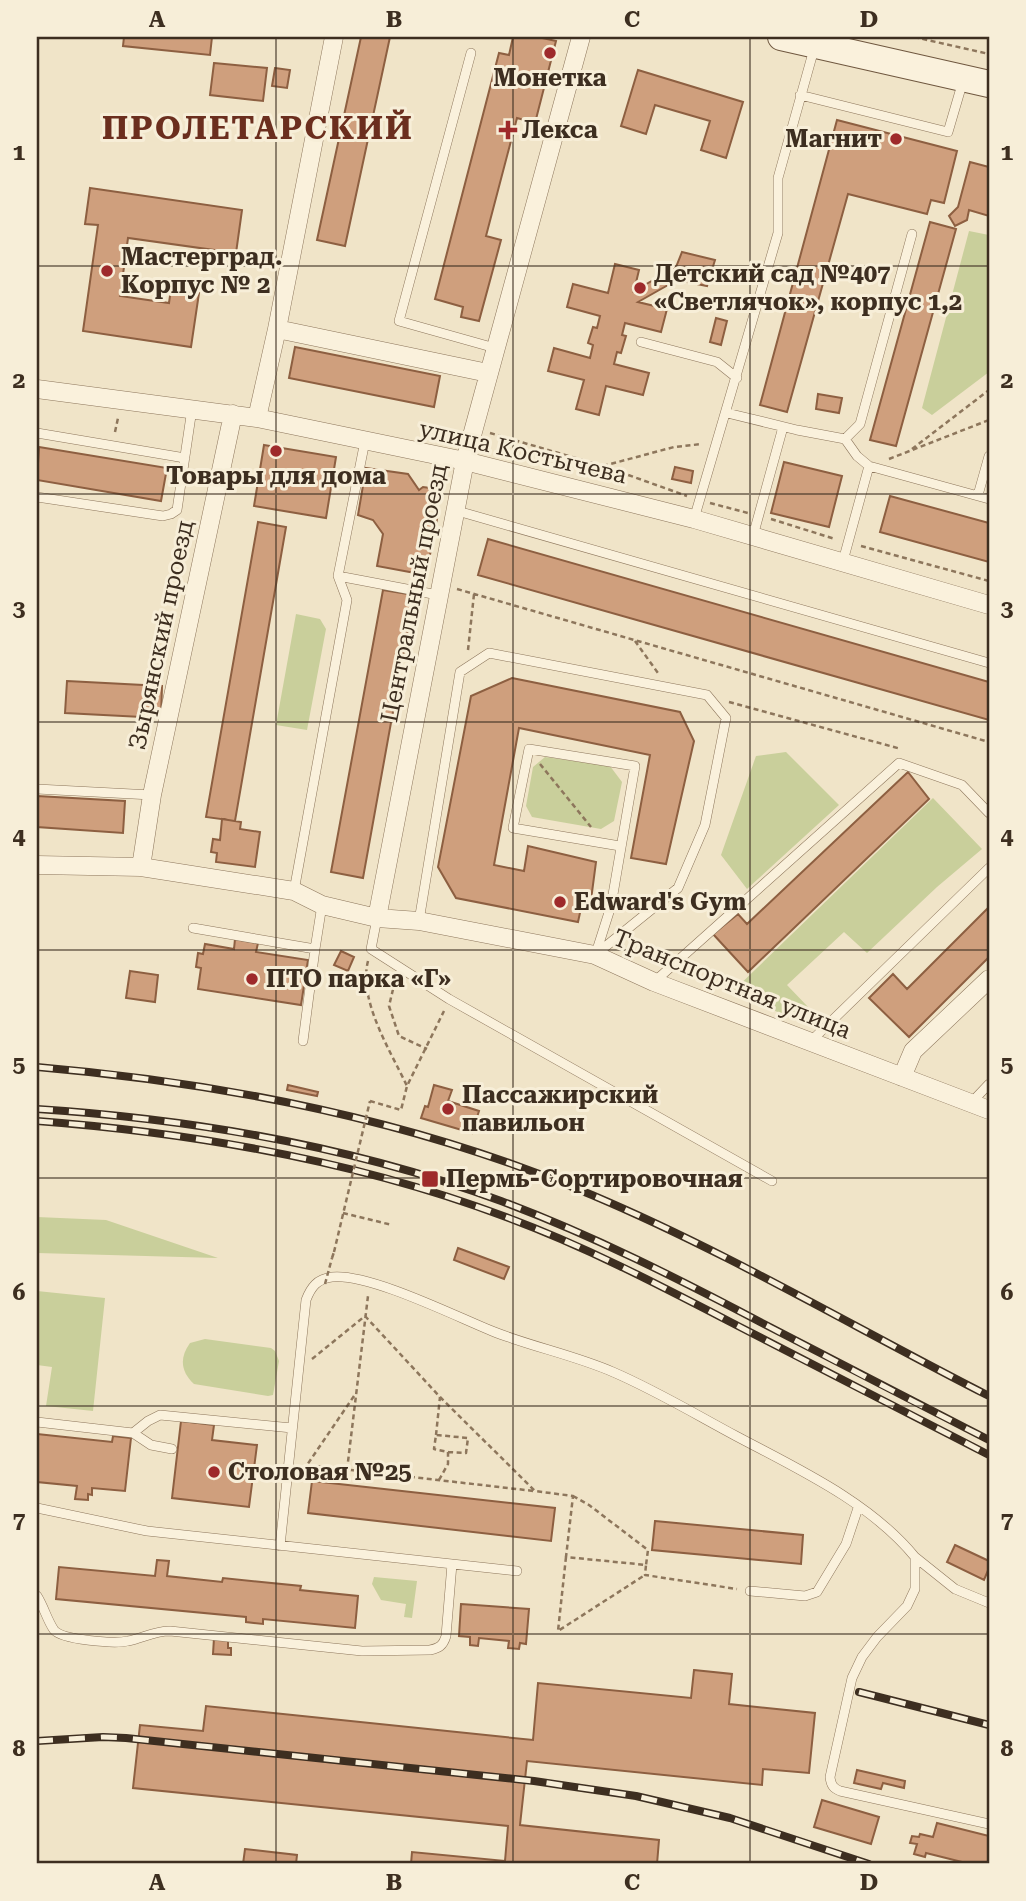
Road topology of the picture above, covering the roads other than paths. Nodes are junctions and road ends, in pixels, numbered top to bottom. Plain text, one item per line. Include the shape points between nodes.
1 (334, 37) edge
2 (580, 37) edge
3 (781, 37) edge
4 (816, 44) junction
5 (471, 52) dead end
6 (977, 81) edge
7 (800, 94) junction
8 (912, 234) dead end
9 (277, 329) junction
10 (641, 342) dead end
11 (495, 348) junction
12 (488, 373) junction
13 (737, 378) junction
14 (37, 389) edge
15 (192, 409) junction
16 (727, 413) junction
17 (233, 414) junction
18 (257, 418) junction
19 (783, 427) junction
20 (37, 433) edge
21 (845, 439) junction
22 (365, 441) junction
23 (989, 456) edge
24 (185, 458) junction
25 (465, 461) junction
26 (869, 466) junction
27 (978, 495) junction
28 (37, 497) edge
29 (989, 499) edge
30 (454, 510) junction
31 (695, 519) junction
32 (753, 536) junction
33 (843, 562) junction
34 (338, 576) junction
35 (439, 589) junction
36 (989, 605) edge
37 (989, 663) edge
38 (37, 789) edge
39 (152, 795) junction
40 (989, 813) edge
41 (621, 846) junction
42 (37, 865) edge
43 (141, 867) junction
44 (989, 868) edge
45 (294, 891) junction
46 (322, 905) junction
47 (377, 918) junction
48 (419, 921) junction
49 (193, 928) dead end
50 (315, 949) junction
51 (595, 955) junction
52 (989, 979) edge
53 (654, 982) junction
54 (303, 1041) dead end
55 (810, 1042) junction
56 (902, 1077) junction
57 (989, 1084) edge
58 (971, 1103) junction
59 (989, 1110) edge
60 (772, 1181) dead end
61 (37, 1422) edge
62 (292, 1428) junction
63 (133, 1433) junction
64 (172, 1449) dead end
65 (37, 1508) edge
66 (858, 1508) junction
67 (280, 1546) junction
68 (915, 1557) junction
69 (452, 1564) junction
70 (517, 1571) dead end
71 (750, 1591) road end
72 (37, 1597) edge
73 (989, 1603) edge
74 (989, 1824) edge

1 - 9 street
2 - 11 street, Центральный проезд
3 - 4 main road
4 - 6 main road
4 - 7 lane
5 - 11 lane via 399,321
6 - 7 lane via 948,132
7 - 13 lane via 778,178 778,233
8 - 21 lane via 860,424
9 - 12 street
9 - 18 street
10 - 13 lane via 717,362
11 - 12 street, Центральный проезд
12 - 25 street, Центральный проезд
13 - 16 lane
14 - 15 street, улица Костычева
15 - 17 street, улица Костычева
15 - 24 lane
16 - 19 lane
16 - 31 lane
17 - 18 street, улица Костычева
17 - 39 street, Зырянский проезд
18 - 22 street, улица Костычева
19 - 21 lane
19 - 32 lane
20 - 24 lane
21 - 26 lane
22 - 25 street, улица Костычева
22 - 34 lane
23 - 27 lane
24 - 28 lane via 177,510 171,514
25 - 30 street, Центральный проезд
25 - 31 street, улица Костычева
26 - 27 lane
26 - 33 lane
27 - 29 lane
30 - 35 street, Центральный проезд
30 - 37 lane
31 - 32 street, улица Костычева
32 - 33 street, улица Костычева
33 - 36 street, улица Костычева
34 - 35 lane
34 - 45 lane via 347,600
35 - 47 street, Центральный проезд
38 - 39 lane
39 - 43 street, Зырянский проезд
40 - 53 lane via 962,785 899,763
41 - 41 lane via 635,766 529,749 513,828
41 - 51 lane via 611,906
42 - 43 street, Транспортная улица
43 - 45 street, Транспортная улица
44 - 55 lane
45 - 46 street, Транспортная улица
46 - 47 street, Транспортная улица
46 - 50 lane
47 - 48 street, Транспортная улица
47 - 60 lane via 371,949 449,999
48 - 51 street, Транспортная улица
48 - 51 lane via 460,673 466,668 489,653 707,695 726,718 705,825 678,888
49 - 50 lane
50 - 54 lane
51 - 53 street, Транспортная улица
52 - 56 street via 913,1051
53 - 55 street, Транспортная улица
55 - 56 street, Транспортная улица
56 - 58 street, Транспортная улица
57 - 58 lane
58 - 59 street, Транспортная улица
61 - 63 lane
62 - 63 lane via 160,1415
62 - 66 lane via 310,1288 332,1278 375,1284 641,1385 818,1480
62 - 67 lane
63 - 64 lane via 151,1445
65 - 67 lane via 147,1531
66 - 68 lane via 900,1539
66 - 71 lane via 846,1544 817,1592 804,1596
67 - 69 lane
68 - 73 lane via 955,1589
68 - 74 lane via 915,1589 907,1606 870,1647 852,1678 831,1783 840,1791
69 - 70 lane
69 - 72 lane via 444,1644 430,1650 362,1651 170,1631 126,1642 72,1638 54,1630

